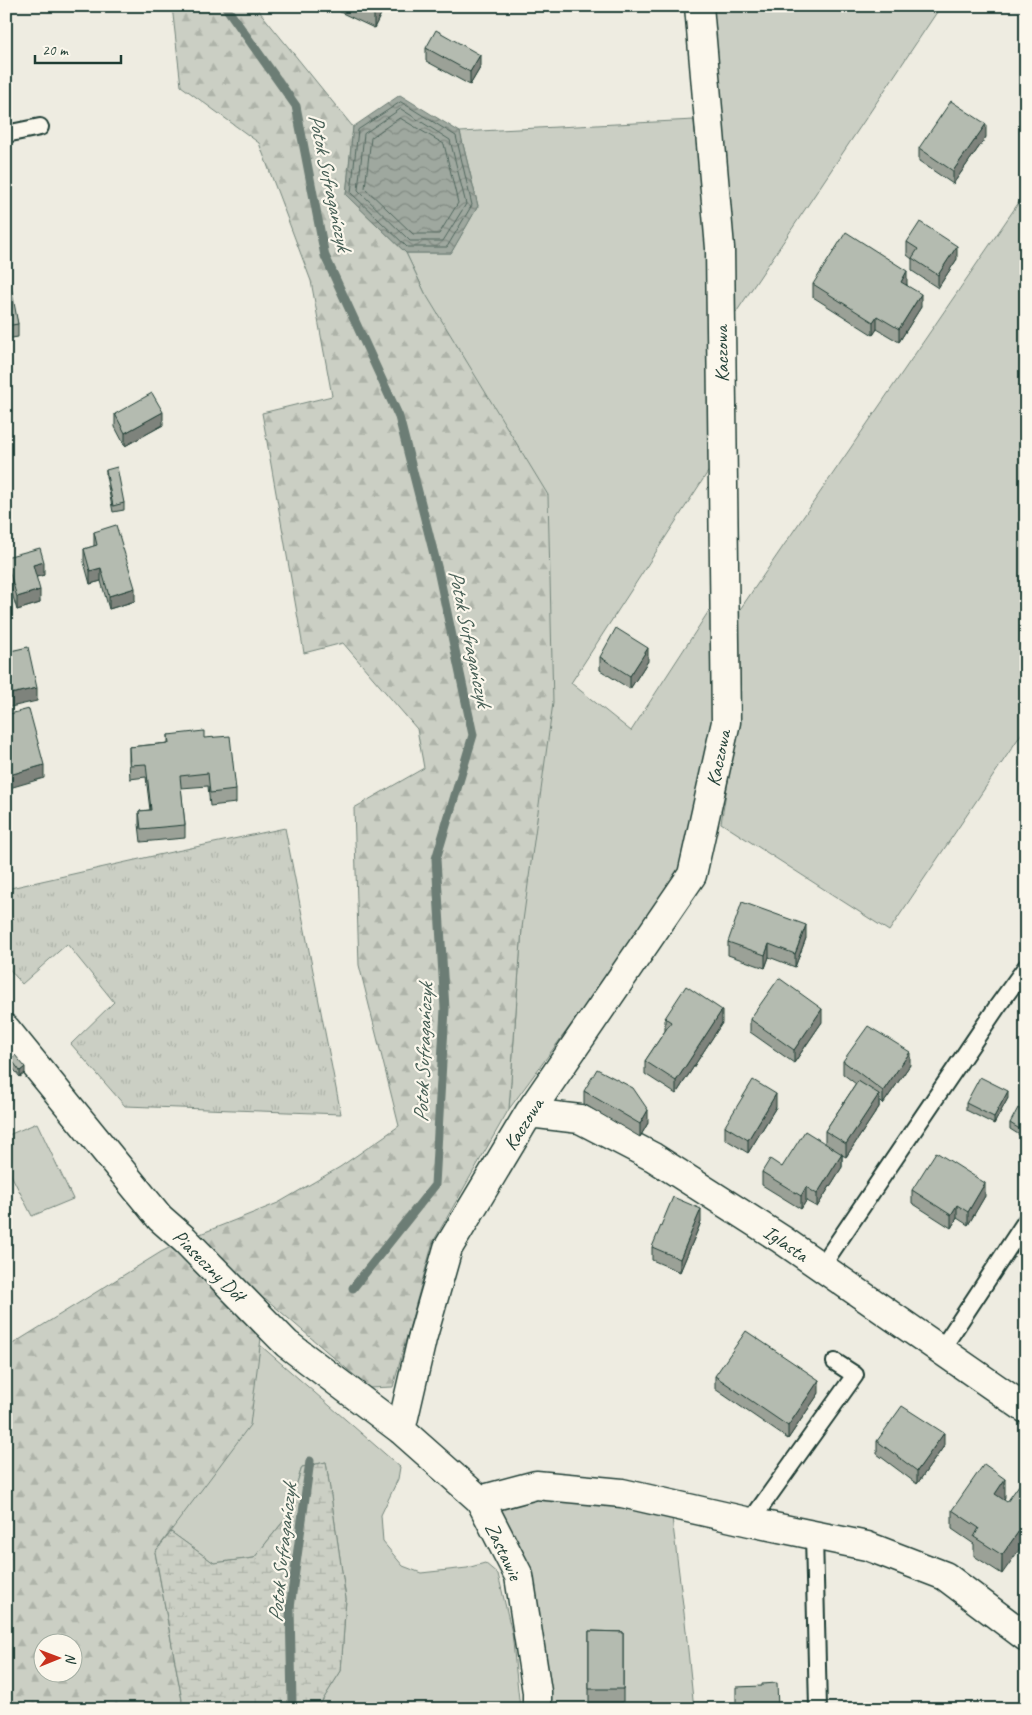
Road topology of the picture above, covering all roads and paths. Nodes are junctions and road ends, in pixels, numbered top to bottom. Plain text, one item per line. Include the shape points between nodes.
1 (699, 6) edge
2 (40, 127) dead end
3 (6, 134) edge
4 (1026, 967) edge
5 (6, 1029) edge
6 (529, 1113) junction
7 (1026, 1220) edge
8 (821, 1267) junction
9 (941, 1350) junction
10 (835, 1362) dead end
11 (1026, 1409) edge
12 (401, 1430) junction
13 (444, 1469) joint
14 (480, 1500) junction
15 (750, 1522) junction
16 (814, 1535) junction
17 (1026, 1637) edge
18 (537, 1709) edge
19 (818, 1709) edge

1 - 6 street, Kaczowa via 720,248 726,722 692,875
2 - 3 lane
4 - 8 lane
5 - 12 street, Piaseczny Dół via 160,1218 287,1344
6 - 8 street, Iglasta via 580,1119 653,1157
6 - 12 street, Kaczowa via 448,1248
7 - 9 lane
8 - 9 street, Iglasta
9 - 11 street, Iglasta
10 - 15 lane via 855,1375
12 - 13 street, Piaseczny Dół
13 - 14 street, Zastawie
14 - 15 street via 546,1486 622,1493
14 - 18 street, Zastawie via 519,1576
15 - 16 street
16 - 17 street via 868,1546 945,1576
16 - 19 lane

